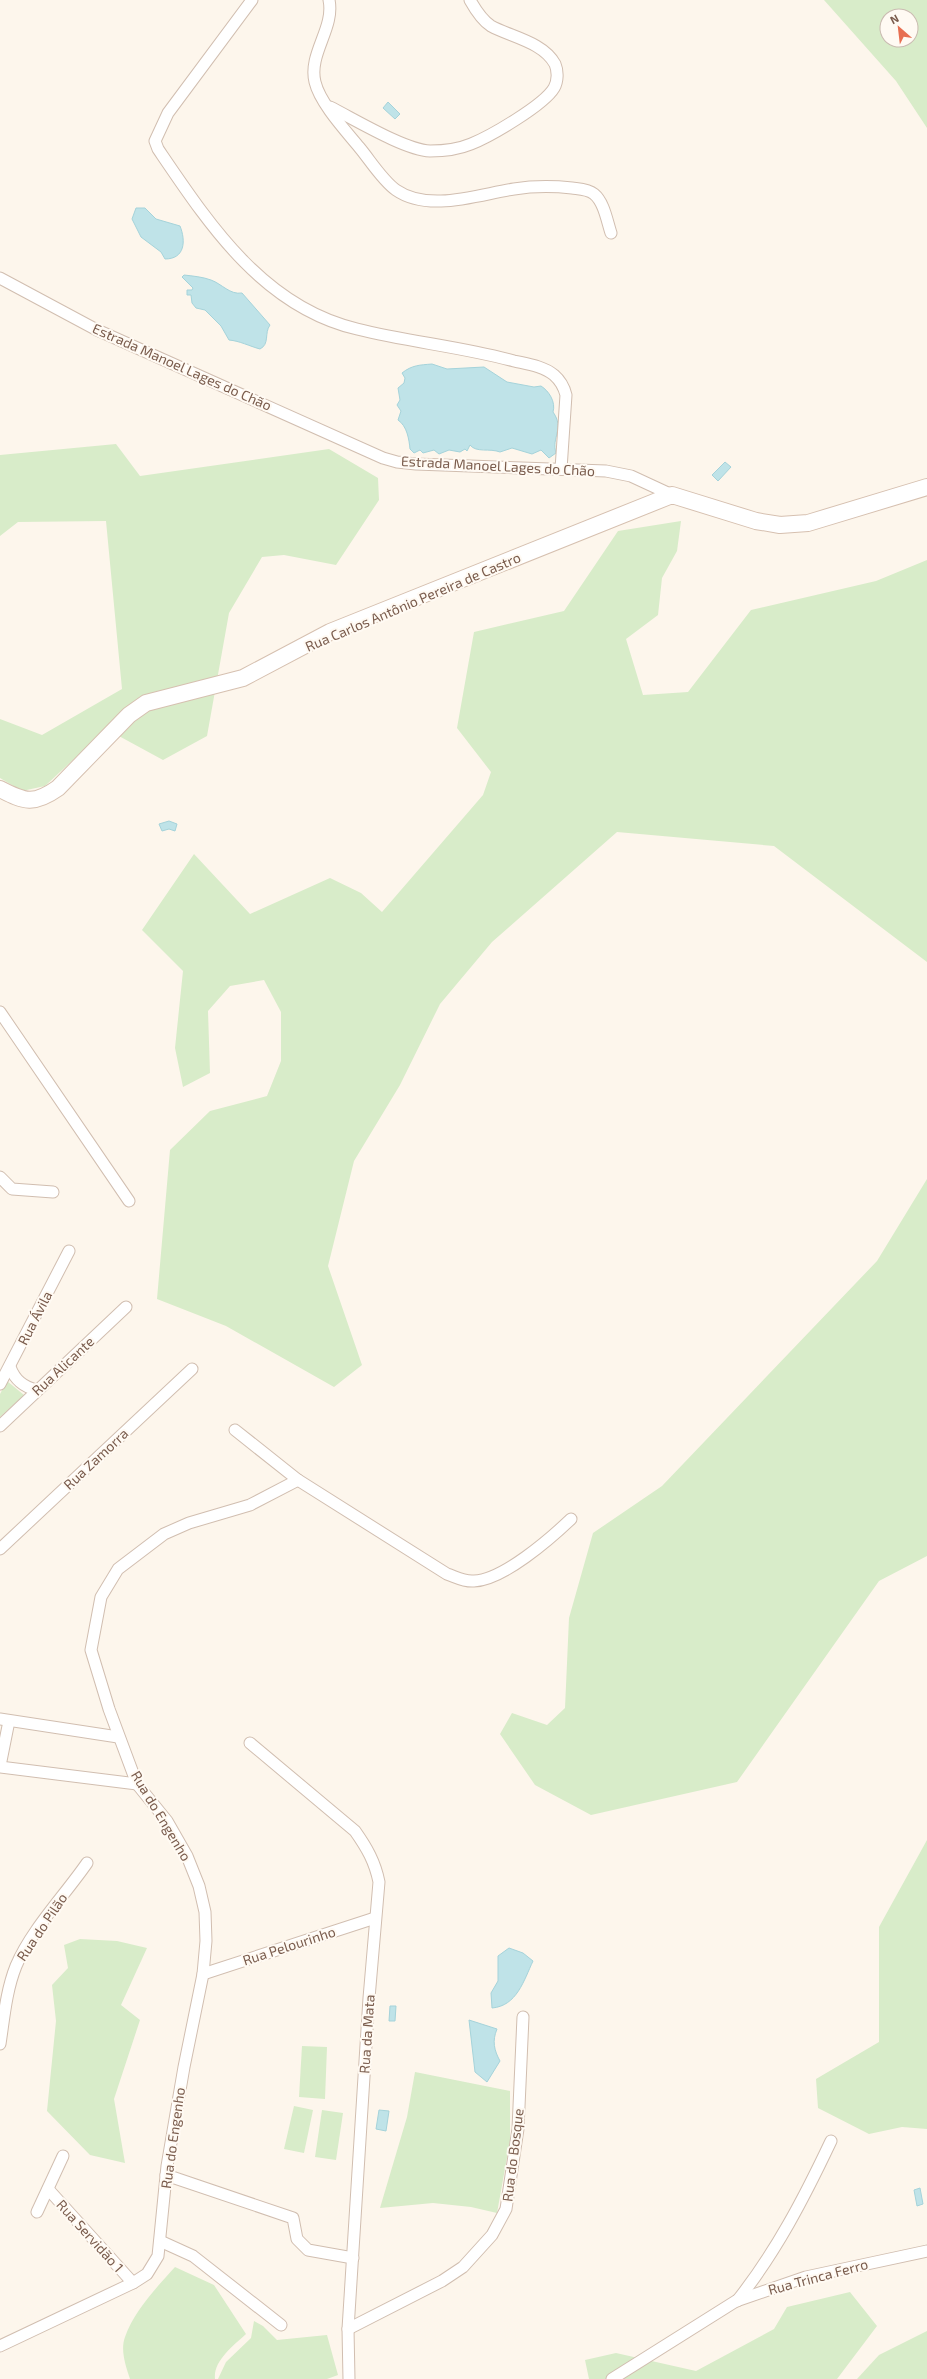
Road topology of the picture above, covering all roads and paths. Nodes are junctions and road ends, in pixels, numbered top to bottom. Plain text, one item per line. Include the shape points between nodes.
1 (252, 0) edge
2 (330, 0) edge
3 (470, 0) edge
4 (328, 106) junction
5 (611, 233) dead end
6 (0, 278) edge
7 (561, 469) junction
8 (927, 487) edge
9 (672, 495) junction
10 (0, 789) edge
11 (0, 1012) edge
12 (0, 1177) edge
13 (53, 1192) dead end
14 (129, 1201) dead end
15 (69, 1251) dead end
16 (126, 1307) dead end
17 (10, 1367) junction
18 (192, 1369) dead end
19 (0, 1384) edge
20 (37, 1390) junction
21 (0, 1426) edge
22 (234, 1430) dead end
23 (298, 1480) junction
24 (571, 1518) dead end
25 (0, 1549) edge
26 (4, 1720) edge
27 (118, 1737) junction
28 (250, 1743) dead end
29 (0, 1766) edge
30 (138, 1784) junction
31 (87, 1863) dead end
32 (375, 1918) junction
33 (203, 1974) junction
34 (523, 2017) dead end
35 (0, 2044) edge
36 (831, 2141) dead end
37 (64, 2156) dead end
38 (166, 2176) junction
39 (48, 2189) junction
40 (38, 2212) dead end
41 (160, 2241) junction
42 (927, 2251) edge
43 (353, 2258) junction
44 (133, 2283) junction
45 (736, 2301) junction
46 (281, 2325) dead end
47 (348, 2329) junction
48 (0, 2346) edge
49 (349, 2379) edge
50 (612, 2379) edge

1 - 7 street via 168,113 155,141 158,149 203,216 230,247 296,305 325,320 358,329 488,354 542,368 554,374 563,384 566,395
2 - 4 street via 328,25 314,73 318,92
3 - 4 street via 490,25 549,56 558,76 554,88 544,99 501,128 471,144 452,149 429,150 411,147
4 - 5 street via 397,190 432,201 467,200 540,186 580,189 595,195 600,202
6 - 7 street, Estrada Manoel Lages do Chão via 97,330 383,458 416,464
7 - 9 street, Estrada Manoel Lages do Chão via 606,470 631,476
8 - 9 street, Estrada Manoel Lages do Chão via 808,523 780,525 756,521
9 - 10 street, Rua Carlos Antônio Pereira de Castro via 330,632 243,678 146,703 129,715 58,788 45,797 32,801 18,798
11 - 14 street
12 - 13 street via 12,1189
15 - 17 street, Rua Ávila
16 - 20 street, Rua Alicante
17 - 19 street, Rua Ávila
17 - 20 street via 20,1382 28,1388
18 - 25 street, Rua Zamorra
20 - 21 street, Rua Alicante
22 - 23 street
23 - 24 street via 447,1574 462,1580 483,1579 516,1564
23 - 27 street, Rua do Engenho via 250,1505 189,1523 164,1534 118,1569 101,1597 91,1650
26 - 27 street
26 - 29 street
27 - 30 street, Rua do Engenho
28 - 32 street, Rua da Mata via 340,1817 355,1831 368,1849 376,1866 379,1882
29 - 30 street
30 - 33 street, Rua do Engenho via 167,1821 187,1856 199,1886 205,1912
31 - 35 street, Rua do Pilão via 31,1940 17,1965 8,1992
32 - 33 street, Rua Pelourinho
32 - 43 street, Rua da Mata
33 - 38 street, Rua do Engenho
34 - 47 street, Rua do Bosque via 517,2136 506,2209 492,2235 463,2267 442,2281
36 - 45 street via 786,2231 762,2269
37 - 39 street
38 - 41 street, Rua do Engenho
38 - 43 street via 293,2218 297,2239 308,2250
39 - 40 street
39 - 44 street, Rua Servidão 1
41 - 44 street, Rua do Engenho via 158,2256 153,2266 147,2274
41 - 46 street via 193,2256
42 - 45 street, Rua Trinca Ferro via 806,2277
43 - 47 street, Rua da Mata
44 - 48 street, Rua do Engenho
45 - 50 street, Rua Trinca Ferro
47 - 49 street, Rua da Mata

